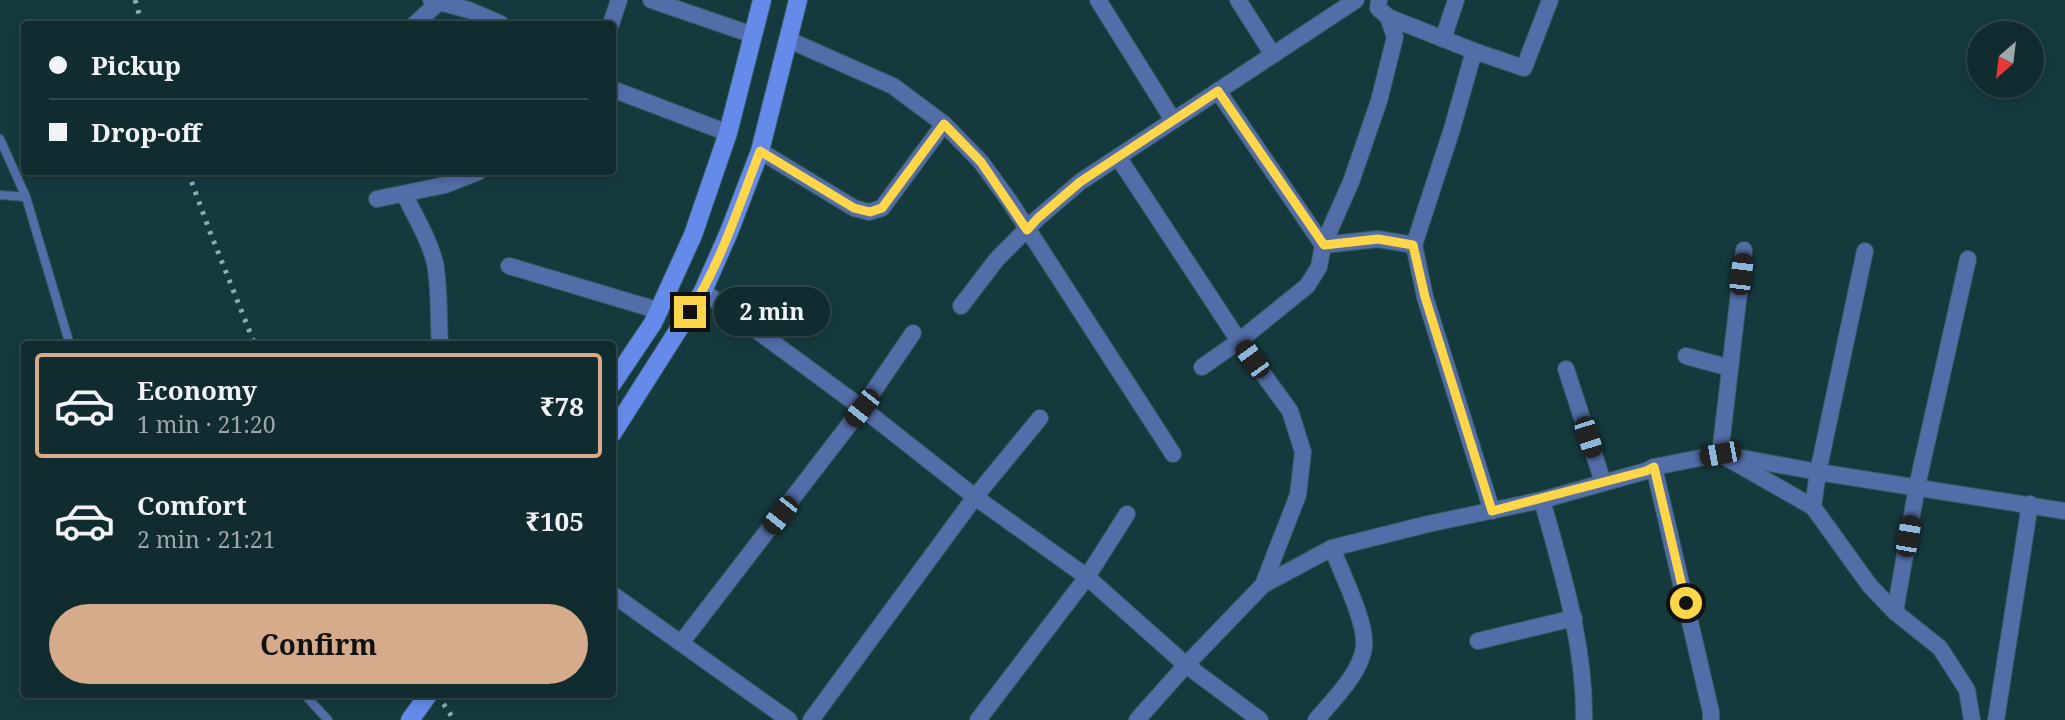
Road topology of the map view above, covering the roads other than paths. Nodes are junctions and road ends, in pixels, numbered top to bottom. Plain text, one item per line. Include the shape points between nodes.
1 (619, 0) edge
2 (651, 0) edge
3 (762, 0) edge
4 (799, 0) edge
5 (1098, 0) edge
6 (1238, 0) edge
7 (1356, 0) edge
8 (1378, 0) edge
9 (1456, 0) edge
10 (1550, 0) edge
11 (442, 2) edge
12 (1388, 17) junction
13 (419, 21) edge
14 (493, 21) edge
15 (612, 21) edge
16 (753, 35) junction
17 (1443, 39) junction
18 (789, 40) junction
19 (1474, 51) junction
20 (1273, 55) junction
21 (616, 91) edge
22 (1218, 91) junction
23 (1174, 120) junction
24 (944, 124) junction
25 (728, 133) junction
26 (0, 139) edge
27 (760, 151) junction
28 (1118, 157) junction
29 (470, 175) edge
30 (404, 194) junction
31 (0, 195) edge
32 (26, 197) junction
33 (377, 199) dead end
34 (1027, 230) junction
35 (1324, 245) junction
36 (1413, 245) junction
37 (1744, 250) dead end
38 (1865, 251) dead end
39 (1968, 258) dead end
40 (509, 266) dead end
41 (703, 291) junction
42 (961, 306) dead end
43 (660, 311) junction
44 (913, 333) dead end
45 (69, 341) edge
46 (440, 341) edge
47 (1239, 341) junction
48 (1686, 356) dead end
49 (1202, 367) dead end
50 (1566, 369) dead end
51 (1730, 369) junction
52 (616, 378) edge
53 (862, 408) junction
54 (1040, 418) dead end
55 (616, 427) edge
56 (1173, 454) dead end
57 (1720, 454) junction
58 (1654, 467) junction
59 (1818, 472) junction
60 (1603, 482) junction
61 (1917, 486) junction
62 (975, 497) junction
63 (1542, 500) junction
64 (2029, 504) junction
65 (1814, 507) junction
66 (1492, 511) junction
67 (2065, 511) edge
68 (1127, 514) dead end
69 (1332, 548) junction
70 (1087, 577) junction
71 (1263, 585) junction
72 (616, 597) edge
73 (1895, 612) junction
74 (1574, 618) junction
75 (1478, 641) dead end
76 (681, 643) junction
77 (1186, 665) junction
78 (308, 698) edge
79 (426, 698) edge
80 (328, 720) edge
81 (410, 720) edge
82 (789, 720) edge
83 (811, 720) edge
84 (978, 720) edge
85 (1137, 720) edge
86 (1260, 720) edge
87 (1316, 720) edge
88 (1584, 720) edge
89 (1711, 720) edge
90 (1972, 720) edge
91 (1996, 720) edge

1 - 15 street
2 - 16 street
3 - 16 main road
4 - 18 main road
5 - 23 street
6 - 20 street
7 - 20 street
8 - 12 street via 1378,8
9 - 17 street
10 - 19 street via 1524,68
11 - 13 street
11 - 14 street
12 - 17 street
12 - 35 street via 1395,37 1379,100
16 - 25 main road
17 - 19 street
18 - 24 street via 893,86
18 - 27 main road
19 - 36 street
20 - 22 street
21 - 25 street
22 - 23 street
22 - 35 street
23 - 28 street
24 - 27 street via 882,208 870,212 854,208
24 - 34 street via 981,162
25 - 43 main road via 693,235
26 - 32 lane
27 - 41 main road
28 - 34 street via 1062,196
28 - 47 street
29 - 30 street
30 - 33 street
30 - 46 street via 434,262
31 - 32 lane
32 - 45 lane
34 - 42 street via 997,259
34 - 56 street
35 - 36 street via 1378,239
35 - 47 street via 1319,267 1307,286
36 - 66 street
37 - 51 street
38 - 59 street
39 - 61 street
40 - 43 street
41 - 53 street
41 - 55 main road
43 - 52 main road
44 - 53 street
47 - 49 street
47 - 71 street via 1290,411 1303,452 1298,495
48 - 51 street
50 - 60 street
51 - 57 street
53 - 62 street
53 - 76 street
54 - 62 street
57 - 58 street
57 - 59 street
57 - 65 street
58 - 60 street
58 - 89 street
59 - 61 street
59 - 65 street
60 - 63 street
61 - 64 street
61 - 73 street
62 - 70 street
62 - 83 street
63 - 66 street
63 - 74 street
64 - 67 street
64 - 91 street
65 - 73 street via 1870,586
66 - 69 street
68 - 70 street
69 - 71 street
69 - 87 street via 1362,627 1364,648 1352,676
70 - 77 street
70 - 84 street
71 - 77 street
72 - 76 street
73 - 90 street via 1940,648 1967,690
74 - 75 street
74 - 88 street via 1585,688
76 - 82 street
77 - 85 street
77 - 86 street
78 - 80 lane
79 - 81 main road

